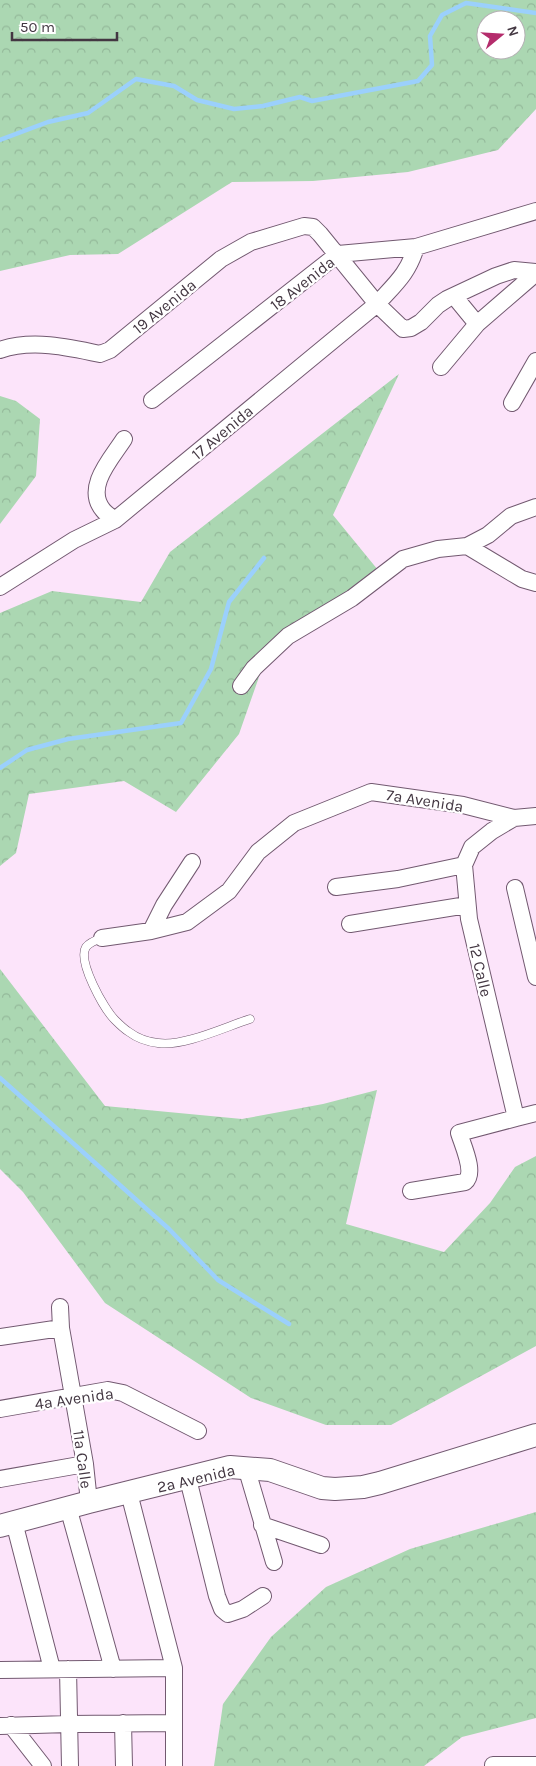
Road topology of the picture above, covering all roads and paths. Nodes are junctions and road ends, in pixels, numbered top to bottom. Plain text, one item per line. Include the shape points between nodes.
1 (536, 211) edge
2 (416, 247) junction
3 (338, 254) junction
4 (536, 273) edge
5 (454, 296) junction
6 (377, 304) junction
7 (476, 324) junction
8 (0, 350) edge
9 (536, 361) edge
10 (442, 367) dead end
11 (152, 400) dead end
12 (512, 403) dead end
13 (124, 439) dead end
14 (536, 507) edge
15 (115, 520) junction
16 (467, 546) junction
17 (536, 583) edge
18 (0, 586) edge
19 (241, 686) dead end
20 (536, 816) edge
21 (514, 818) junction
22 (192, 862) dead end
23 (464, 865) junction
24 (336, 887) dead end
25 (515, 888) dead end
26 (468, 905) junction
27 (350, 924) dead end
28 (151, 931) junction
29 (96, 940) joint
30 (536, 977) edge
31 (250, 1019) dead end
32 (536, 1113) edge
33 (516, 1118) junction
34 (411, 1191) dead end
35 (60, 1307) dead end
36 (62, 1328) junction
37 (0, 1337) edge
38 (74, 1397) junction
39 (0, 1409) edge
40 (198, 1431) dead end
41 (536, 1435) edge
42 (85, 1464) junction
43 (246, 1467) junction
44 (188, 1478) junction
45 (0, 1479) edge
46 (129, 1493) junction
47 (78, 1504) junction
48 (7, 1524) edge
49 (262, 1524) junction
50 (321, 1545) dead end
51 (274, 1562) dead end
52 (263, 1596) dead end
53 (174, 1668) junction
54 (60, 1669) junction
55 (113, 1669) junction
56 (0, 1670) edge
57 (123, 1723) junction
58 (173, 1723) junction
59 (69, 1724) junction
60 (6, 1726) edge
61 (493, 1765) dead end
62 (43, 1766) edge
63 (70, 1766) edge
64 (124, 1766) edge
65 (174, 1766) edge
66 (535, 1766) edge

1 - 2 street, 18 Avenida
2 - 3 street, 18 Avenida
2 - 6 street, 17 Avenida via 405,273
3 - 6 street
3 - 8 street, 19 Avenida via 313,227 304,226 251,242 221,259 110,350 100,354 30,344
3 - 11 street, 18 Avenida
4 - 5 street via 514,270
4 - 7 street
5 - 6 street via 438,304 411,328 403,329
5 - 7 street
6 - 15 street, 17 Avenida
7 - 10 street
9 - 12 street
13 - 15 street via 96,487 96,498 103,510
14 - 16 street via 511,516 488,535
15 - 18 street, 17 Avenida via 74,540
16 - 17 street via 522,579
16 - 19 street via 438,549 403,559 352,598 288,636 254,668
20 - 21 street, 7a Avenida
21 - 23 street via 472,847
21 - 28 street, 7a Avenida via 463,806 371,792 294,823 258,852 229,890 215,901 187,922
22 - 28 street
23 - 24 street via 398,879
23 - 26 street, 12 Calle
25 - 30 street
26 - 27 street
26 - 33 street, 12 Calle
28 - 29 street, 7a Avenida
29 - 31 lane via 85,949 84,955 93,983 114,1020 135,1035 156,1043 176,1044
32 - 33 street
33 - 34 street via 458,1133 470,1171 469,1179
35 - 36 street, 11a Calle
36 - 37 street
36 - 38 street, 11a Calle
38 - 39 street, 4a Avenida
38 - 40 street, 4a Avenida via 115,1390 123,1392
38 - 42 street, 11a Calle
41 - 43 main road, 2a Avenida via 363,1487 322,1488 270,1470
42 - 45 street
42 - 47 street, 11a Calle
43 - 44 main road, 2a Avenida via 218,1469
43 - 49 street
44 - 46 main road, 2a Avenida
44 - 52 street via 222,1609 228,1614
46 - 47 main road, 2a Avenida
46 - 53 street
47 - 48 main road, 2a Avenida
47 - 55 street, 11a Calle
48 - 54 street
49 - 50 street
49 - 51 street
53 - 55 street
53 - 58 street
54 - 55 street
54 - 56 street
54 - 59 street
57 - 58 street
57 - 59 street
57 - 64 street
58 - 65 street
59 - 60 street
59 - 63 street
60 - 62 street
61 - 66 street

